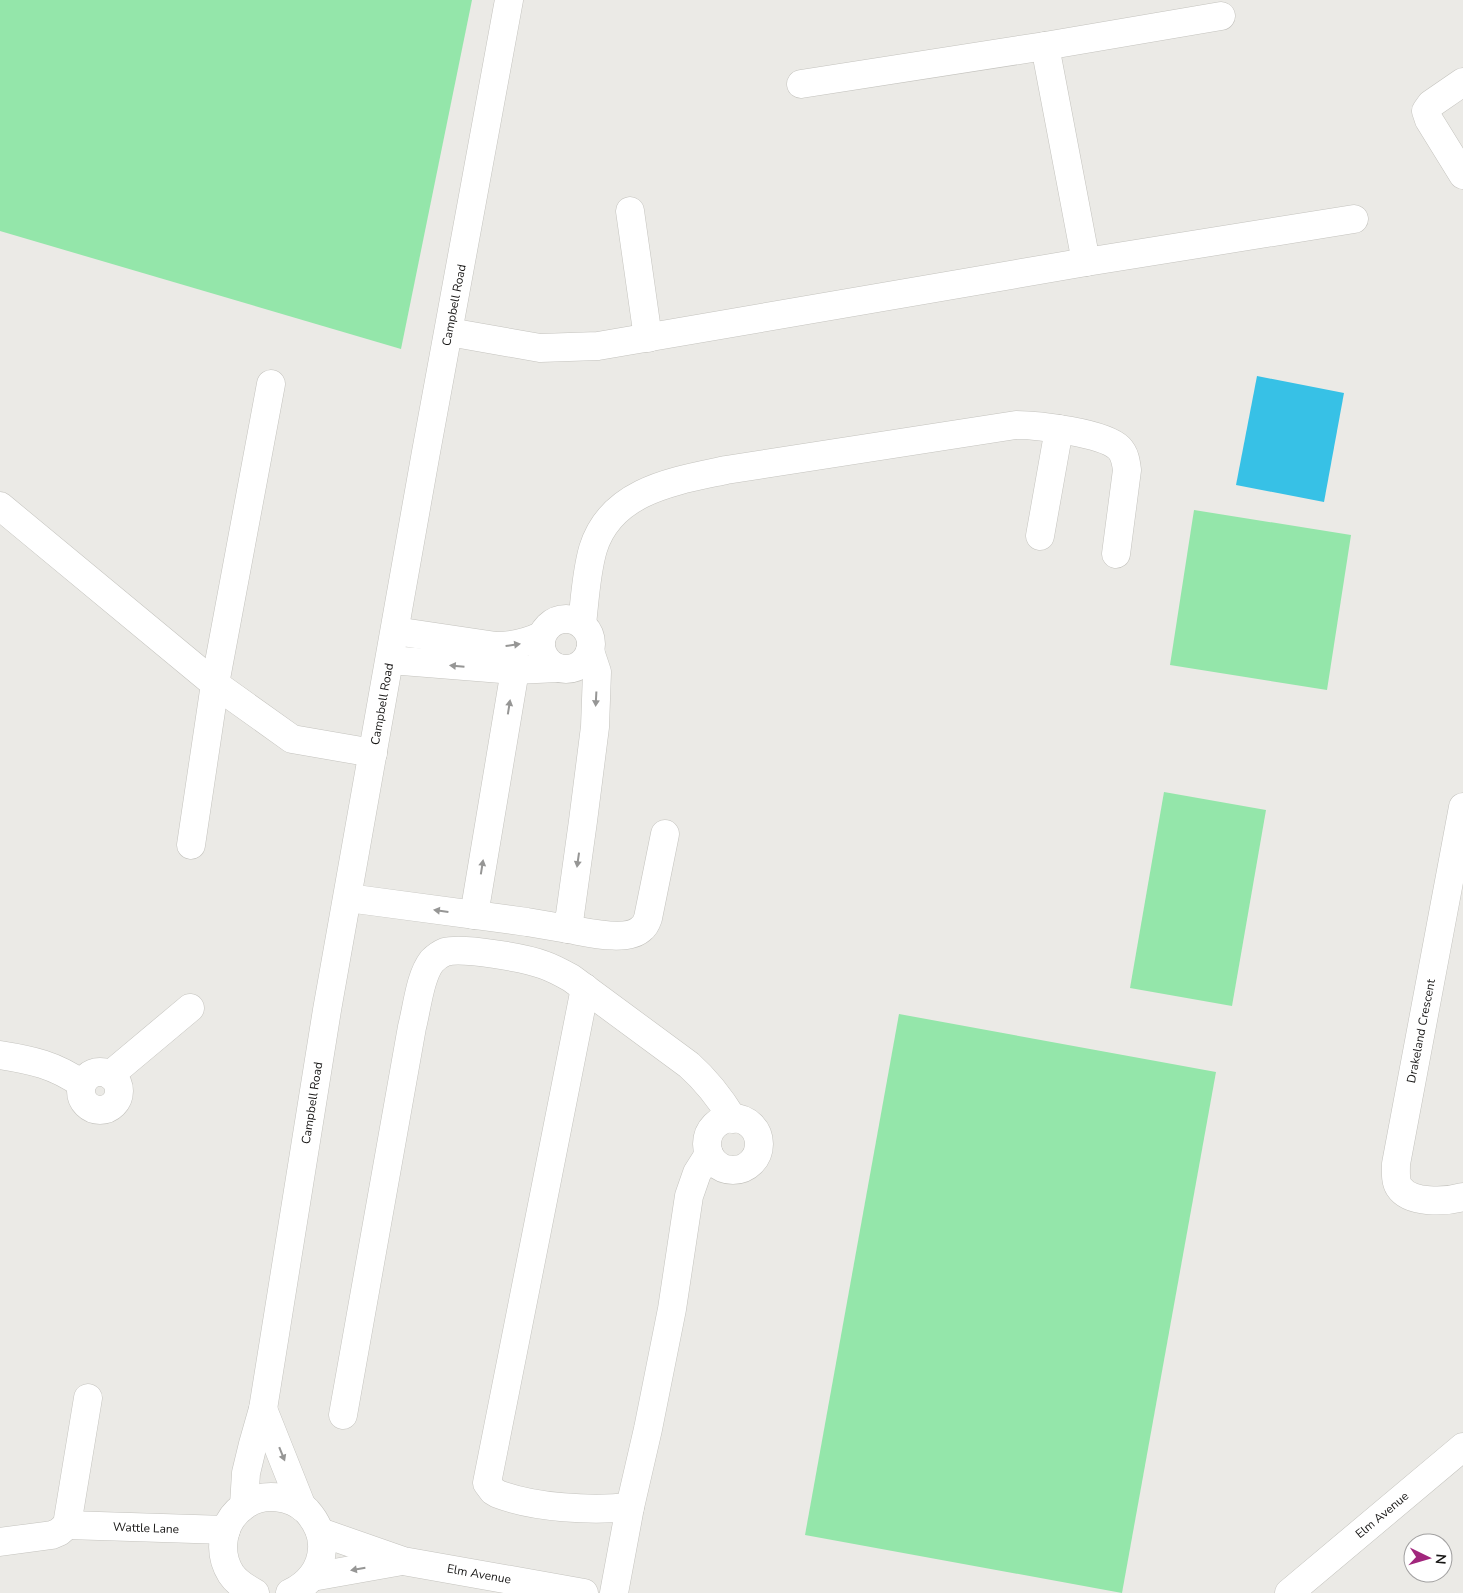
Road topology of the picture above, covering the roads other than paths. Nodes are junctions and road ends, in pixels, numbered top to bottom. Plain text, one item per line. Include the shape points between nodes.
1 (509, 0) edge
2 (1221, 16) dead end
3 (1045, 46) junction
4 (1463, 82) edge
5 (801, 84) dead end
6 (1463, 175) edge
7 (630, 210) dead end
8 (1354, 219) dead end
9 (1086, 262) junction
10 (449, 332) junction
11 (648, 338) junction
12 (271, 384) dead end
13 (1059, 429) junction
14 (0, 506) edge
15 (1040, 536) dead end
16 (1116, 554) dead end
17 (588, 567) junction
18 (582, 624) junction
19 (548, 628) junction
20 (395, 632) junction
21 (590, 651) junction
22 (390, 660) junction
23 (558, 668) junction
24 (515, 670) junction
25 (215, 684) junction
26 (373, 753) junction
27 (1463, 807) edge
28 (666, 834) dead end
29 (190, 845) dead end
30 (348, 898) junction
31 (474, 916) junction
32 (568, 929) junction
33 (585, 988) junction
34 (190, 1008) dead end
35 (0, 1055) edge
36 (733, 1118) junction
37 (708, 1154) junction
38 (1463, 1197) edge
39 (88, 1398) dead end
40 (264, 1409) junction
41 (343, 1415) dead end
42 (1463, 1447) edge
43 (244, 1505) junction
44 (302, 1507) junction
45 (630, 1507) junction
46 (67, 1525) junction
47 (226, 1530) junction
48 (320, 1532) junction
49 (0, 1542) edge
50 (225, 1561) junction
51 (403, 1561) junction
52 (312, 1576) junction
53 (1296, 1590) edge
54 (224, 1593) edge
55 (255, 1593) edge
56 (290, 1593) edge
57 (584, 1593) edge
58 (614, 1593) edge

1 - 10 street, Campbell Road
2 - 3 street
3 - 5 street
3 - 9 street
4 - 6 street via 1426,111
7 - 11 street
8 - 9 street
9 - 11 street
10 - 11 street via 540,348 598,346
10 - 20 street, Campbell Road
12 - 25 street
13 - 15 street
13 - 16 street via 1104,439 1120,449 1125,457 1127,470
13 - 17 street via 1016,425 726,470 681,480 651,490 614,511 593,547
14 - 25 street
17 - 18 street
17 - 19 street
18 - 19 street via 563,618
18 - 21 street via 590,637
20 -> 19 street via 512,646 527,642
19 - 23 street via 540,646 549,663
20 - 22 street, Campbell Road
21 - 23 street via 577,666
21 -> 32 street via 597,672 595,727
24 -> 22 street
22 - 26 street, Campbell Road
23 - 24 street
31 -> 24 street
25 - 26 street via 292,739
25 - 29 street
26 - 30 street, Campbell Road
27 - 38 street, Drakeland Crescent via 1396,1164 1396,1181 1400,1189 1415,1198 1454,1200
28 - 32 street via 648,918 642,929 628,936
31 -> 30 street
30 - 40 street, Campbell Road via 327,1010
31 - 32 street
33 - 36 street via 689,1065 720,1098
33 - 41 street via 542,964 460,950 444,952 425,973 412,1027
33 - 45 street via 487,1483 498,1494 536,1503 585,1509
34 - 35 street via 110,1075 119,1092 109,1109 96,1110 84,1104 80,1091 82,1084 48,1065
36 - 37 street via 723,1120 709,1134
36 - 37 street via 743,1120 757,1135 756,1155 751,1163 732,1170 722,1168
37 - 45 street via 689,1196 670,1318
39 - 46 street
40 - 43 street, Campbell Road via 252,1444
40 -> 44 street
42 - 53 street, Elm Avenue
43 - 44 street via 274,1497
43 - 47 street
44 - 48 street via 314,1518
45 - 58 street
46 - 47 street, Wattle Lane
46 - 49 street, Wattle Lane via 52,1535
47 - 50 street
48 - 51 street, Elm Avenue
48 - 52 street via 320,1563
50 - 54 street
50 - 55 street via 232,1575
51 -> 52 street, Elm Avenue
51 - 57 street, Elm Avenue
52 - 56 street via 301,1588

